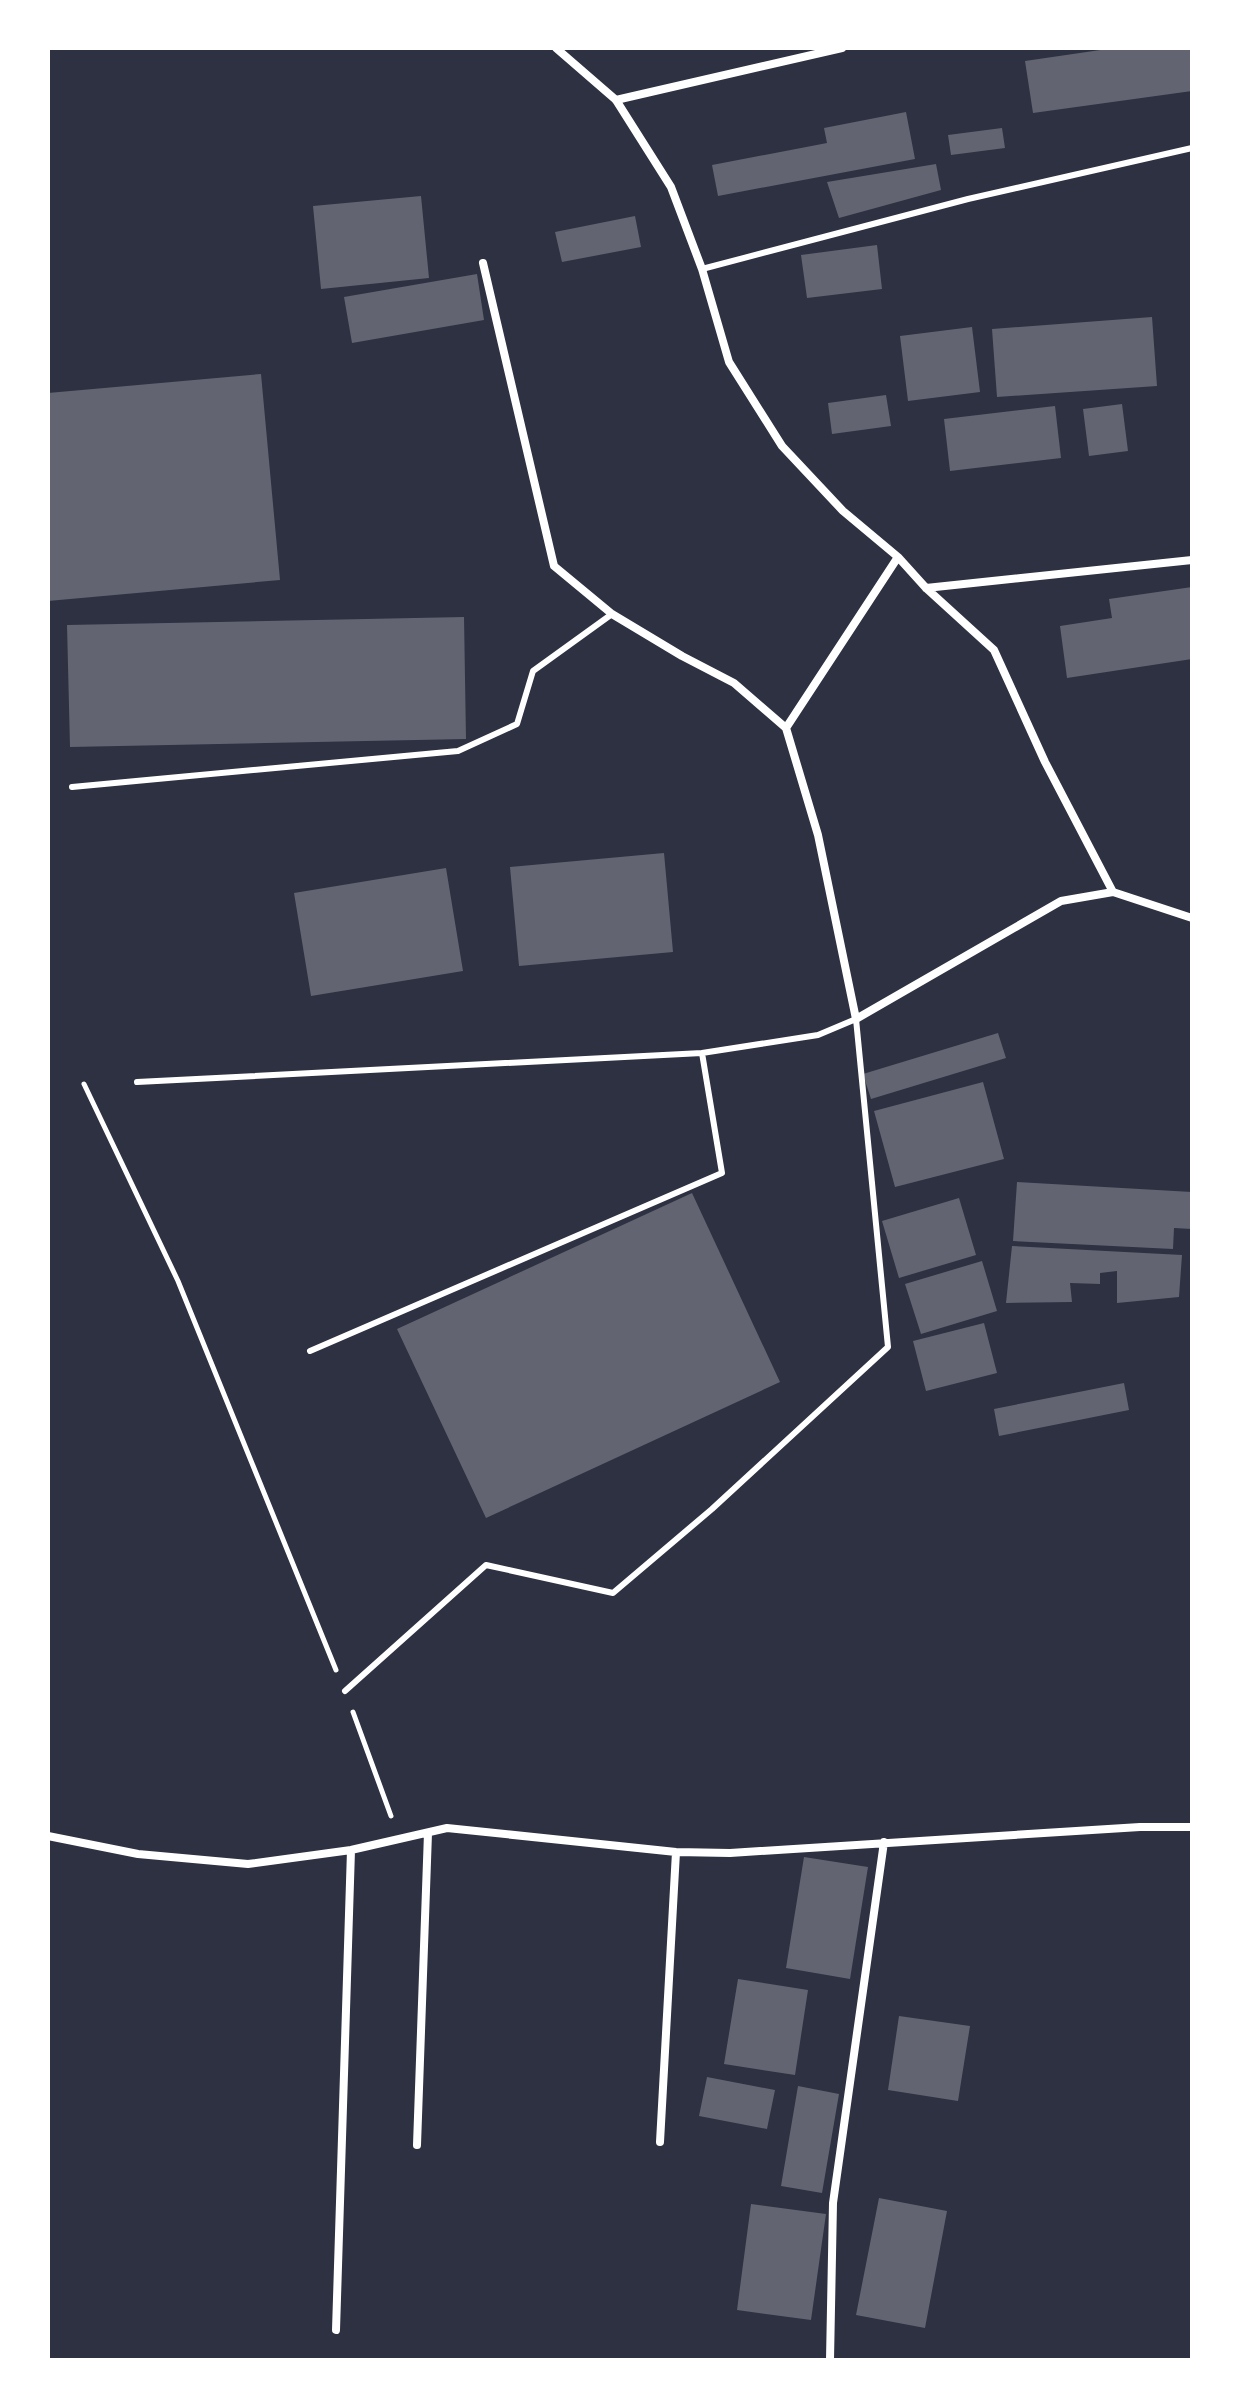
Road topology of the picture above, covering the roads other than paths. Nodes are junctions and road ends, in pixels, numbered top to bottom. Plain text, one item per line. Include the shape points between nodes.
1 (556, 48) edge
2 (842, 48) edge
3 (616, 100) junction
4 (1192, 148) edge
5 (483, 263) dead end
6 (702, 269) junction
7 (898, 557) junction
8 (1192, 560) edge
9 (926, 588) junction
10 (612, 614) junction
11 (786, 728) junction
12 (72, 787) dead end
13 (1113, 892) junction
14 (1192, 918) edge
15 (856, 1019) junction
16 (702, 1053) junction
17 (137, 1082) dead end
18 (310, 1351) dead end
19 (345, 1691) road end
20 (1192, 1827) edge
21 (428, 1833) junction
22 (48, 1836) edge
23 (884, 1842) junction
24 (351, 1850) junction
25 (676, 1852) junction
26 (660, 2142) dead end
27 (417, 2145) dead end
28 (336, 2330) dead end
29 (830, 2360) edge

1 - 3 street
2 - 3 street
3 - 6 street via 671,187
4 - 6 lane via 968,199
5 - 10 street via 554,566
6 - 7 street via 729,362 782,446 843,511
7 - 9 street
7 - 11 street
8 - 9 street
9 - 13 street via 994,650
10 - 11 street via 734,683
10 - 12 lane via 533,671 517,724 458,751
11 - 15 street via 818,835
13 - 14 street
13 - 15 street via 1061,901
15 - 16 lane via 818,1035
15 - 19 lane via 888,1347 613,1593 486,1565
16 - 17 lane
16 - 18 lane via 722,1173
20 - 23 street
21 - 24 street
21 - 25 street via 447,1828
21 - 27 street
22 - 24 street via 138,1854 248,1864
23 - 25 street
23 - 29 street via 833,2203
24 - 28 street
25 - 26 street

